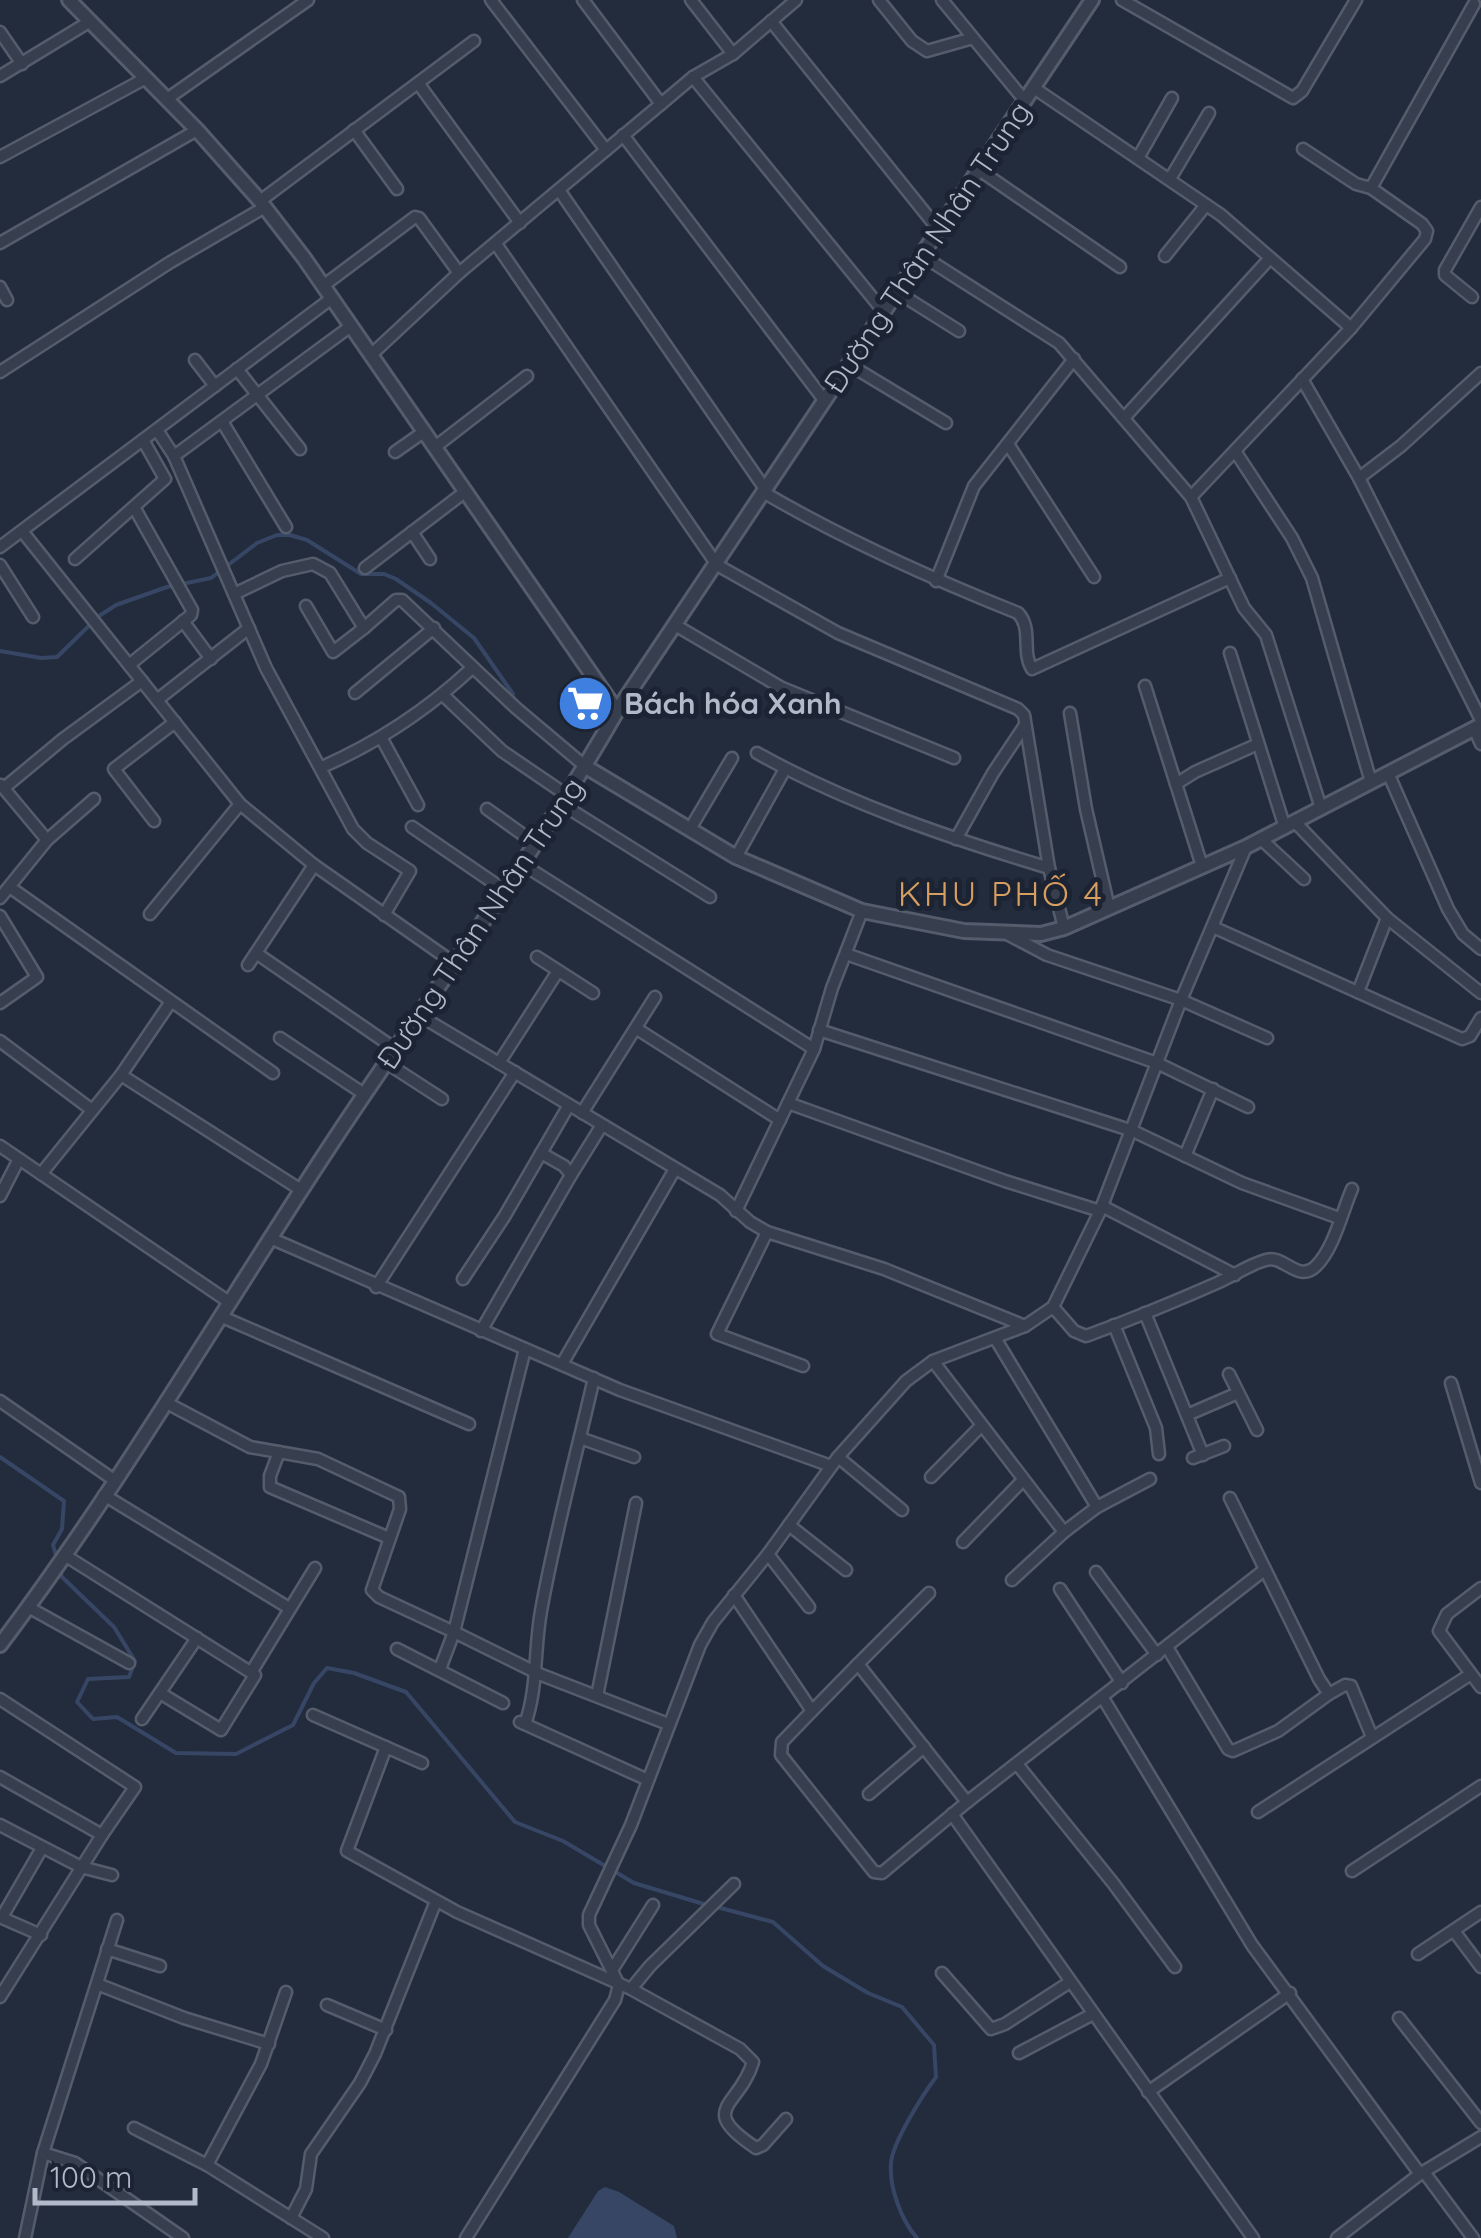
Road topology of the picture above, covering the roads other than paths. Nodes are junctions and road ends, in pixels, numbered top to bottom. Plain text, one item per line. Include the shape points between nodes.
1 (70, 0) edge
2 (308, 0) edge
3 (491, 0) edge
4 (583, 0) edge
5 (691, 0) edge
6 (796, 0) edge
7 (879, 0) edge
8 (942, 0) edge
9 (1092, 0) edge
10 (1122, 0) edge
11 (1356, 0) edge
12 (1473, 4) edge
13 (89, 22) junction
14 (771, 22) junction
15 (0, 32) edge
16 (973, 38) junction
17 (474, 41) dead end
18 (733, 54) junction
19 (22, 64) junction
20 (0, 76) edge
21 (693, 77) junction
22 (146, 78) junction
23 (418, 83) junction
24 (1034, 88) junction
25 (1172, 98) dead end
26 (167, 100) junction
27 (1025, 101) junction
28 (661, 104) junction
29 (1209, 113) dead end
30 (197, 130) junction
31 (354, 130) junction
32 (623, 136) junction
33 (1303, 149) dead end
34 (606, 150) junction
35 (0, 157) edge
36 (1138, 158) junction
37 (978, 169) junction
38 (1170, 178) junction
39 (1371, 188) junction
40 (397, 189) dead end
41 (560, 190) junction
42 (263, 204) junction
43 (1206, 205) junction
44 (1481, 206) edge
45 (520, 223) junction
46 (938, 229) junction
47 (0, 244) edge
48 (496, 244) junction
49 (921, 255) junction
50 (1165, 256) dead end
51 (1270, 258) junction
52 (1120, 267) dead end
53 (459, 272) junction
54 (0, 287) edge
55 (328, 292) junction
56 (897, 292) junction
57 (1472, 297) dead end
58 (7, 300) dead end
59 (884, 312) junction
60 (351, 326) junction
61 (1351, 328) junction
62 (960, 330) dead end
63 (372, 354) junction
64 (1074, 358) junction
65 (195, 360) dead end
66 (848, 364) junction
67 (237, 370) junction
68 (0, 372) edge
69 (1481, 373) edge
70 (527, 376) dead end
71 (1302, 379) junction
72 (215, 386) junction
73 (258, 397) junction
74 (824, 400) junction
75 (1124, 418) junction
76 (222, 423) junction
77 (946, 423) dead end
78 (157, 430) junction
79 (424, 431) junction
80 (143, 440) junction
81 (1008, 444) junction
82 (436, 447) junction
83 (300, 449) dead end
84 (1235, 451) junction
85 (395, 452) dead end
86 (174, 456) junction
87 (1359, 478) junction
88 (466, 490) junction
89 (764, 491) junction
90 (1191, 496) junction
91 (134, 507) junction
92 (286, 527) dead end
93 (22, 530) junction
94 (412, 532) junction
95 (0, 547) edge
96 (75, 558) dead end
97 (430, 559) dead end
98 (0, 565) edge
99 (717, 565) junction
100 (365, 568) dead end
101 (1094, 577) dead end
102 (1230, 578) junction
103 (936, 581) junction
104 (234, 594) junction
105 (306, 606) dead end
106 (32, 617) dead end
107 (183, 621) junction
108 (675, 625) junction
109 (249, 628) junction
110 (364, 628) junction
111 (434, 628) junction
112 (1230, 653) dead end
113 (211, 658) junction
114 (130, 665) junction
115 (472, 668) junction
116 (142, 681) junction
117 (1145, 686) dead end
118 (355, 693) dead end
119 (442, 696) junction
120 (157, 700) junction
121 (617, 711) junction
122 (1070, 713) dead end
123 (175, 722) junction
124 (1026, 724) junction
125 (1479, 724) edge
126 (382, 739) junction
127 (1258, 744) junction
128 (1481, 744) edge
129 (757, 753) dead end
130 (732, 758) dead end
131 (954, 758) dead end
132 (586, 767) junction
133 (322, 768) junction
134 (786, 769) junction
135 (1388, 773) junction
136 (1371, 782) junction
137 (1176, 784) junction
138 (2, 786) edge
139 (94, 798) dead end
140 (566, 800) junction
141 (240, 804) junction
142 (418, 805) dead end
143 (1322, 808) junction
144 (487, 809) dead end
145 (154, 821) dead end
146 (1290, 825) junction
147 (412, 827) dead end
148 (690, 829) junction
149 (956, 839) junction
150 (47, 840) junction
151 (1261, 840) junction
152 (536, 844) junction
153 (1246, 847) junction
154 (736, 857) junction
155 (522, 864) junction
156 (314, 866) junction
157 (1202, 866) junction
158 (1048, 868) junction
159 (1304, 879) dead end
160 (10, 888) junction
161 (504, 890) junction
162 (710, 897) dead end
163 (0, 898) edge
164 (1108, 908) junction
165 (862, 911) junction
166 (150, 914) dead end
167 (384, 915) junction
168 (0, 916) edge
169 (1387, 918) junction
170 (1214, 926) junction
171 (1064, 928) junction
172 (1008, 935) junction
173 (1481, 949) edge
174 (256, 953) junction
175 (846, 954) junction
176 (537, 957) dead end
177 (454, 963) junction
178 (248, 965) dead end
179 (558, 971) junction
180 (1358, 992) junction
181 (593, 993) dead end
182 (1481, 993) edge
183 (655, 997) dead end
184 (1181, 1000) junction
185 (0, 1002) edge
186 (170, 1003) junction
187 (417, 1014) junction
188 (1481, 1018) edge
189 (636, 1030) junction
190 (819, 1030) junction
191 (280, 1038) dead end
192 (1266, 1038) dead end
193 (0, 1041) edge
194 (394, 1048) junction
195 (814, 1049) junction
196 (385, 1062) junction
197 (499, 1063) junction
198 (1157, 1064) junction
199 (516, 1072) junction
200 (273, 1073) dead end
201 (121, 1074) junction
202 (1213, 1090) junction
203 (364, 1094) junction
204 (442, 1098) dead end
205 (788, 1103) junction
206 (569, 1105) junction
207 (1248, 1108) dead end
208 (92, 1110) junction
209 (582, 1113) junction
210 (780, 1120) junction
211 (602, 1125) junction
212 (1133, 1131) junction
213 (0, 1146) edge
214 (541, 1153) junction
215 (1186, 1156) junction
216 (20, 1159) junction
217 (675, 1169) junction
218 (41, 1174) junction
219 (571, 1175) junction
220 (1352, 1188) dead end
221 (301, 1190) junction
222 (0, 1196) edge
223 (1101, 1209) junction
224 (736, 1211) junction
225 (1339, 1218) junction
226 (767, 1232) junction
227 (270, 1238) junction
228 (1235, 1276) junction
229 (463, 1279) dead end
230 (376, 1287) junction
231 (229, 1302) junction
232 (1053, 1306) junction
233 (1145, 1313) junction
234 (220, 1316) junction
235 (1114, 1325) junction
236 (1025, 1326) junction
237 (481, 1330) junction
238 (994, 1338) junction
239 (525, 1349) junction
240 (933, 1361) junction
241 (562, 1364) junction
242 (803, 1366) dead end
243 (1229, 1374) dead end
244 (594, 1378) junction
245 (1451, 1383) dead end
246 (1238, 1393) junction
247 (0, 1400) edge
248 (165, 1402) junction
249 (1187, 1415) junction
250 (469, 1424) dead end
251 (981, 1426) junction
252 (1258, 1430) dead end
253 (580, 1438) junction
254 (1224, 1446) dead end
255 (280, 1452) junction
256 (1159, 1454) dead end
257 (634, 1457) dead end
258 (834, 1461) junction
259 (931, 1478) dead end
260 (114, 1480) junction
261 (1023, 1480) junction
262 (1150, 1480) dead end
263 (1481, 1483) edge
264 (104, 1495) junction
265 (1230, 1498) dead end
266 (636, 1503) dead end
267 (1097, 1507) junction
268 (902, 1510) dead end
269 (789, 1525) junction
270 (1064, 1532) junction
271 (390, 1538) junction
272 (963, 1542) dead end
273 (768, 1554) junction
274 (65, 1558) junction
275 (315, 1568) dead end
276 (846, 1570) dead end
277 (1263, 1571) junction
278 (1096, 1572) dead end
279 (1012, 1580) dead end
280 (1481, 1588) edge
281 (1060, 1589) dead end
282 (930, 1593) dead end
283 (734, 1595) junction
284 (28, 1607) junction
285 (810, 1607) dead end
286 (289, 1608) junction
287 (454, 1632) junction
288 (197, 1638) junction
289 (0, 1644) edge
290 (397, 1649) dead end
291 (1162, 1651) junction
292 (129, 1663) dead end
293 (858, 1664) junction
294 (440, 1670) junction
295 (252, 1671) junction
296 (536, 1672) junction
297 (1471, 1674) junction
298 (1122, 1683) junction
299 (1481, 1687) edge
300 (160, 1692) junction
301 (1329, 1694) junction
302 (597, 1696) junction
303 (1103, 1698) junction
304 (0, 1699) edge
305 (504, 1702) dead end
306 (812, 1711) junction
307 (313, 1715) dead end
308 (142, 1719) dead end
309 (668, 1724) junction
310 (1372, 1737) junction
311 (386, 1747) junction
312 (924, 1747) junction
313 (422, 1763) dead end
314 (1017, 1764) junction
315 (0, 1776) edge
316 (648, 1780) junction
317 (1481, 1786) edge
318 (869, 1794) dead end
319 (966, 1802) junction
320 (1258, 1812) dead end
321 (952, 1814) junction
322 (0, 1825) edge
323 (102, 1836) junction
324 (42, 1848) junction
325 (81, 1867) junction
326 (1352, 1871) dead end
327 (112, 1875) dead end
328 (734, 1884) dead end
329 (436, 1900) junction
330 (653, 1905) dead end
331 (1481, 1912) edge
332 (1, 1917) edge
333 (117, 1920) dead end
334 (1454, 1931) junction
335 (41, 1935) junction
336 (107, 1949) junction
337 (1418, 1954) dead end
338 (160, 1966) dead end
339 (1174, 1967) dead end
340 (1481, 1967) edge
341 (612, 1970) junction
342 (942, 1973) dead end
343 (1070, 1982) junction
344 (97, 1984) junction
345 (619, 1985) junction
346 (631, 1989) junction
347 (286, 1992) dead end
348 (1290, 1992) junction
349 (0, 1997) edge
350 (327, 2005) dead end
351 (1093, 2014) junction
352 (1399, 2018) dead end
353 (386, 2030) junction
354 (269, 2044) junction
355 (1019, 2053) dead end
356 (1148, 2092) junction
357 (786, 2119) dead end
358 (1481, 2123) edge
359 (134, 2128) dead end
360 (1481, 2137) edge
361 (43, 2153) junction
362 (207, 2164) junction
363 (1422, 2173) junction
364 (290, 2218) junction
365 (1468, 2236) edge
366 (25, 2238) edge
367 (182, 2238) edge
368 (323, 2238) edge
369 (466, 2238) edge
370 (1253, 2238) edge
371 (1337, 2238) edge

1 - 13 street
2 - 26 street
3 - 34 street
4 - 28 street
5 - 18 street
6 - 14 street
7 - 16 street via 927,50
8 - 16 street
9 - 24 street, Đường Thân Nhân Trung
10 - 11 street via 1293,98
12 - 39 street
13 - 19 street
13 - 22 street
14 - 18 street
14 - 46 street
15 - 19 street
16 - 27 street
17 - 23 street
18 - 21 street
19 - 20 street
21 - 28 street
21 - 59 street
22 - 26 street
22 - 35 street
23 - 31 street
23 - 45 street
24 - 27 street, Đường Thân Nhân Trung
24 - 36 street
25 - 36 street
26 - 30 street
27 - 37 street, Đường Thân Nhân Trung
28 - 32 street
29 - 38 street
30 - 42 street
30 - 47 street
31 - 40 street
31 - 42 street
32 - 34 street
32 - 74 street
33 - 39 street
34 - 41 street
36 - 38 street
37 - 46 street, Đường Thân Nhân Trung
37 - 52 street
38 - 43 street
39 - 61 street via 1416,218 1427,234
41 - 45 street
41 - 89 street
42 - 55 street
42 - 68 street
43 - 50 street
43 - 51 street
44 - 57 street via 1445,270
45 - 48 street
46 - 49 street, Đường Thân Nhân Trung
48 - 53 street
48 - 99 street
49 - 56 street, Đường Thân Nhân Trung
49 - 64 street
51 - 61 street
51 - 75 street
53 - 55 street via 415,217
53 - 63 street
54 - 58 street
55 - 60 street
55 - 67 street
56 - 59 street, Đường Thân Nhân Trung
56 - 62 street
59 - 66 street, Đường Thân Nhân Trung
60 - 63 street
60 - 73 street
61 - 71 street
63 - 79 street
64 - 75 street
64 - 81 street
65 - 72 street
66 - 74 street, Đường Thân Nhân Trung
66 - 77 street
67 - 72 street
67 - 73 street
69 - 87 street
70 - 82 street
71 - 84 street
71 - 87 street
72 - 78 street
73 - 76 street
73 - 83 street
74 - 89 street, Đường Thân Nhân Trung
75 - 90 street
76 - 86 street
76 - 92 street
78 - 80 street
78 - 86 street
79 - 82 street
79 - 85 street
80 - 91 street via 165,479
80 - 93 street
81 - 101 street
81 - 103 street via 974,486
82 - 88 street
84 - 90 street
84 - 136 street via 1312,578
86 - 104 street
87 - 125 street
88 - 94 street
88 - 121 street
89 - 99 street, Đường Thân Nhân Trung
89 - 103 street
90 - 102 street
91 - 96 street
91 - 107 street via 192,610
93 - 95 street
93 - 114 street
94 - 97 street
94 - 100 street
98 - 106 street
99 - 108 street, Đường Thân Nhân Trung
99 - 124 street via 838,633 1018,709
102 - 103 street via 1035,669 1027,660 1022,618
102 - 143 street via 1266,636
104 - 109 street
104 - 110 street via 282,571 320,565
105 - 110 street via 333,652
107 - 113 street
107 - 114 street
108 - 121 street, Đường Thân Nhân Trung
108 - 131 street via 782,688
109 - 113 street
109 - 133 street
110 - 111 street via 399,599
111 - 115 street
111 - 118 street
112 - 127 street
113 - 120 street
114 - 116 street
115 - 119 street
115 - 132 street
116 - 120 street
116 - 138 street
117 - 137 street
119 - 126 street
119 - 140 street
120 - 123 street
121 - 132 street, Đường Thân Nhân Trung
122 - 164 street
123 - 141 street
123 - 145 street via 114,769
124 - 149 street
124 - 158 street
125 - 128 street
125 - 135 street
126 - 133 street
126 - 142 street
127 - 137 street
127 - 146 street
129 - 134 street
130 - 148 street
132 - 140 street, Đường Thân Nhân Trung
132 - 148 street
133 - 167 street via 353,829 410,871
134 - 149 street
134 - 154 street
135 - 136 street
135 - 173 street via 1448,909
136 - 143 street
137 - 157 street
138 - 150 street
139 - 150 street
140 - 152 street, Đường Thân Nhân Trung
140 - 162 street
141 - 156 street
141 - 166 street
143 - 146 street
144 - 152 street
146 - 151 street
146 - 169 street
147 - 161 street
148 - 154 street
149 - 158 street
150 - 160 street
151 - 153 street
151 - 159 street
152 - 155 street, Đường Thân Nhân Trung
153 - 157 street
153 - 170 street
154 - 165 street
155 - 161 street, Đường Thân Nhân Trung
155 - 195 street
156 - 167 street
156 - 174 street
157 - 164 street
158 - 171 street
160 - 163 street
160 - 186 street
161 - 177 street, Đường Thân Nhân Trung
164 - 171 street
165 - 172 street
165 - 175 street
167 - 177 street
168 - 185 street via 37,977
169 - 180 street
169 - 182 street
170 - 180 street
170 - 184 street
171 - 172 street
172 - 184 street
174 - 178 street
174 - 194 street
175 - 190 street
175 - 198 street
176 - 179 street
177 - 187 street, Đường Thân Nhân Trung
179 - 181 street
179 - 197 street
180 - 188 street via 1462,1038
183 - 189 street
184 - 192 street
184 - 198 street
186 - 200 street
186 - 201 street
187 - 194 street, Đường Thân Nhân Trung
187 - 197 street
189 - 209 street
189 - 210 street
190 - 195 street
190 - 212 street
191 - 203 street
193 - 208 street
194 - 196 street, Đường Thân Nhân Trung
195 - 205 street
196 - 203 street, Đường Thân Nhân Trung
196 - 204 street
197 - 199 street
198 - 202 street
198 - 212 street
199 - 206 street
199 - 230 street
201 - 208 street
201 - 221 street
202 - 207 street
202 - 215 street
203 - 221 street, Đường Thân Nhân Trung
205 - 210 street
205 - 223 street
206 - 209 street
206 - 214 street
208 - 218 street
209 - 211 street
210 - 224 street
211 - 217 street
211 - 219 street
212 - 215 street
212 - 223 street
213 - 216 street
214 - 219 street
214 - 229 street
215 - 225 street
216 - 218 street
216 - 222 street
217 - 224 street
217 - 241 street
218 - 231 street
219 - 237 street
220 - 225 street
221 - 227 street, Đường Thân Nhân Trung
223 - 228 street
223 - 232 street
224 - 226 street
225 - 228 street via 1310,1270 1296,1271 1272,1258
226 - 236 street via 884,1269
226 - 242 street via 717,1334
227 - 230 street
227 - 231 street, Đường Thân Nhân Trung
228 - 233 street
230 - 237 street
231 - 234 street, Đường Thân Nhân Trung
232 - 235 street via 1086,1336
232 - 236 street
233 - 235 street
233 - 249 street
234 - 248 street, Đường Thân Nhân Trung
234 - 250 street
235 - 256 street via 1156,1428
236 - 238 street
237 - 239 street
238 - 240 street
238 - 267 street
239 - 241 street
239 - 287 street
240 - 251 street
240 - 258 street
241 - 244 street
243 - 246 street
244 - 253 street
244 - 258 street
245 - 263 street
246 - 249 street
246 - 252 street
247 - 260 street
248 - 255 street via 250,1448
248 - 260 street, Đường Thân Nhân Trung
249 - 254 street via 1198,1456
251 - 259 street
251 - 261 street
253 - 257 street
253 - 296 street via 545,1586
255 - 271 street via 270,1487
255 - 271 street via 318,1460 399,1498
258 - 268 street
258 - 269 street
260 - 264 street, Đường Thân Nhân Trung
261 - 270 street
261 - 272 street
262 - 267 street
264 - 274 street, Đường Thân Nhân Trung
264 - 286 street
265 - 277 street
266 - 302 street
267 - 270 street
269 - 273 street
269 - 276 street
270 - 279 street
271 - 287 street via 374,1594
273 - 283 street
273 - 285 street
274 - 284 street, Đường Thân Nhân Trung
274 - 288 street
275 - 286 street
277 - 291 street
277 - 301 street
278 - 291 street
280 - 297 street via 1447,1614 1439,1631
281 - 298 street
282 - 293 street
283 - 306 street
283 - 309 street via 700,1644
284 - 289 street, Đường Thân Nhân Trung
284 - 292 street
286 - 295 street
287 - 294 street
287 - 296 street
288 - 295 street
288 - 300 street
290 - 294 street
291 - 298 street
291 - 301 street via 1233,1751 1278,1731
293 - 306 street
293 - 312 street
294 - 305 street
295 - 300 street via 252,1684 221,1730
296 - 302 street
296 - 316 street via 522,1723
297 - 299 street
297 - 310 street
298 - 303 street
300 - 308 street
301 - 310 street via 1351,1686
302 - 309 street
303 - 314 street
303 - 348 street via 1252,1944
304 - 323 street via 135,1787
306 - 321 street via 782,1742 781,1755 874,1872 882,1873
307 - 311 street
309 - 316 street
310 - 320 street
311 - 313 street
311 - 329 street via 347,1851
312 - 318 street
312 - 319 street
314 - 319 street
314 - 339 street
315 - 323 street
316 - 341 street via 588,1920
317 - 326 street
319 - 321 street
321 - 343 street
322 - 324 street
323 - 325 street
324 - 325 street
324 - 332 street
325 - 327 street
325 - 335 street
328 - 346 street
329 - 345 street
329 - 353 street
330 - 341 street
331 - 334 street
332 - 335 street
333 - 336 street
334 - 337 street
334 - 340 street
335 - 349 street
336 - 338 street
336 - 344 street
341 - 345 street
342 - 343 street via 990,2029
343 - 351 street
344 - 354 street
344 - 361 street
345 - 346 street
345 - 369 street
346 - 357 street via 749,2056 749,2074 725,2108 731,2132 760,2148
347 - 354 street
348 - 356 street
348 - 363 street
350 - 353 street
351 - 355 street
351 - 356 street
352 - 358 street
353 - 364 street via 360,2083 310,2154 306,2189
354 - 362 street
356 - 370 street
359 - 362 street
360 - 363 street
361 - 366 street
361 - 367 street via 74,2163
362 - 364 street
363 - 365 street
363 - 371 street
364 - 368 street

